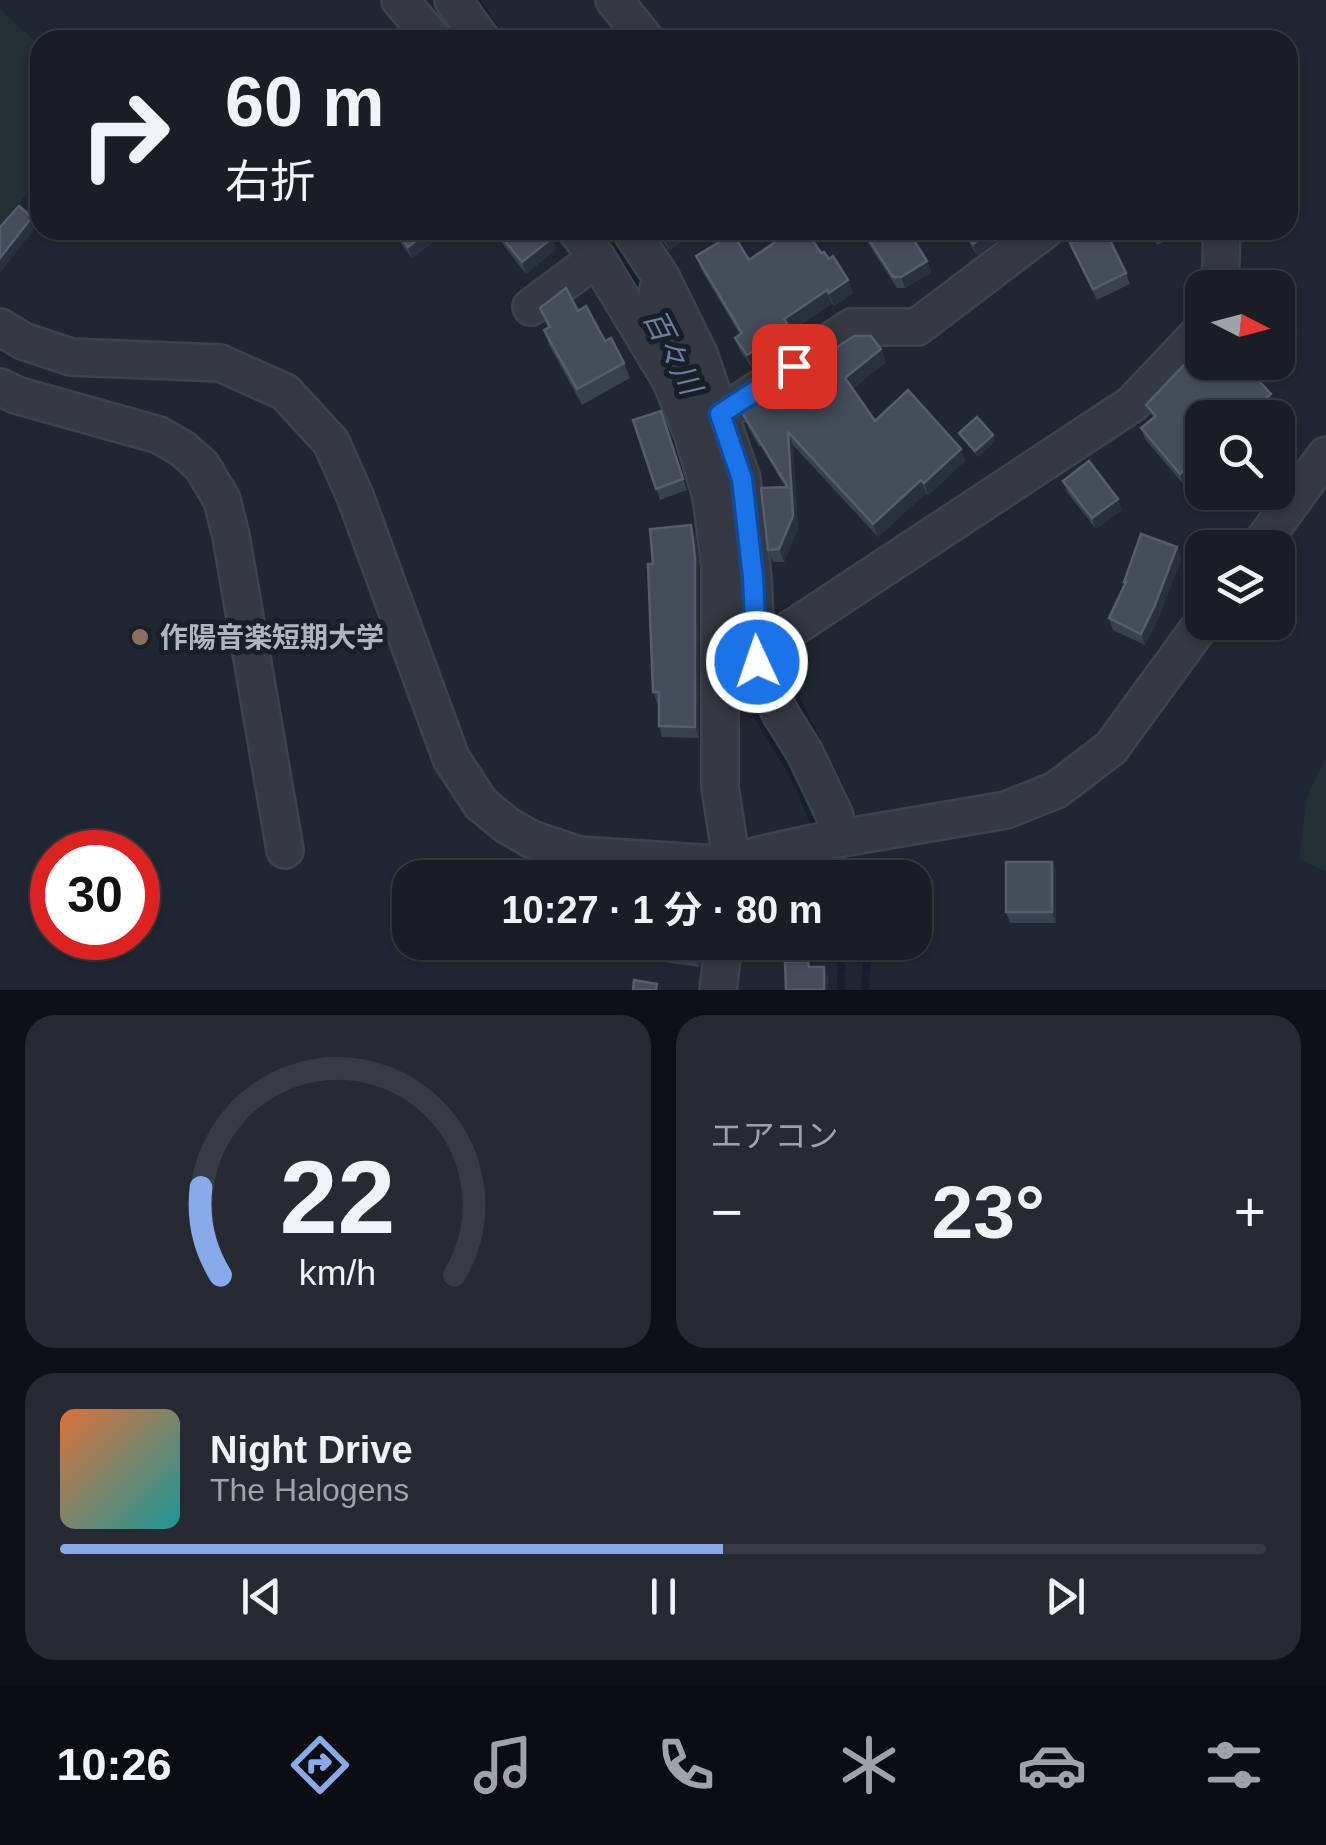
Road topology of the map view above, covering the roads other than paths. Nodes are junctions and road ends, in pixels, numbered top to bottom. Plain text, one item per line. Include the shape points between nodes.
1 (400, 0) edge
2 (454, 0) edge
3 (614, 0) edge
4 (426, 30) edge
5 (473, 30) edge
6 (638, 30) edge
7 (636, 240) edge
8 (1032, 240) edge
9 (1222, 240) edge
10 (587, 244) edge
11 (1221, 270) edge
12 (660, 283) junction
13 (531, 307) dead end
14 (0, 327) edge
15 (648, 337) junction
16 (1185, 348) edge
17 (0, 387) edge
18 (728, 409) junction
19 (1326, 455) edge
20 (1271, 530) edge
21 (1190, 640) edge
22 (751, 653) junction
23 (828, 841) junction
24 (285, 850) dead end
25 (626, 860) edge
26 (730, 860) edge
27 (750, 860) edge
28 (722, 960) edge
29 (718, 990) edge

1 - 4 street
2 - 5 street
3 - 6 street
7 - 12 street
8 - 18 street via 917,328 852,327
9 - 11 street
10 - 13 street
10 - 15 street
12 - 15 street
12 - 18 street
14 - 25 street via 71,357 220,363 285,392 331,442 451,758 482,804 531,838 579,855
15 - 22 street via 693,435 711,496 720,566
16 - 22 street via 1132,404
17 - 24 street via 158,434 202,466 222,500 231,536
18 - 22 street via 753,578
19 - 20 street
21 - 23 street via 1110,748 1056,790 1006,810
22 - 23 street via 835,816
22 - 26 street via 720,786
23 - 27 street
28 - 29 street

